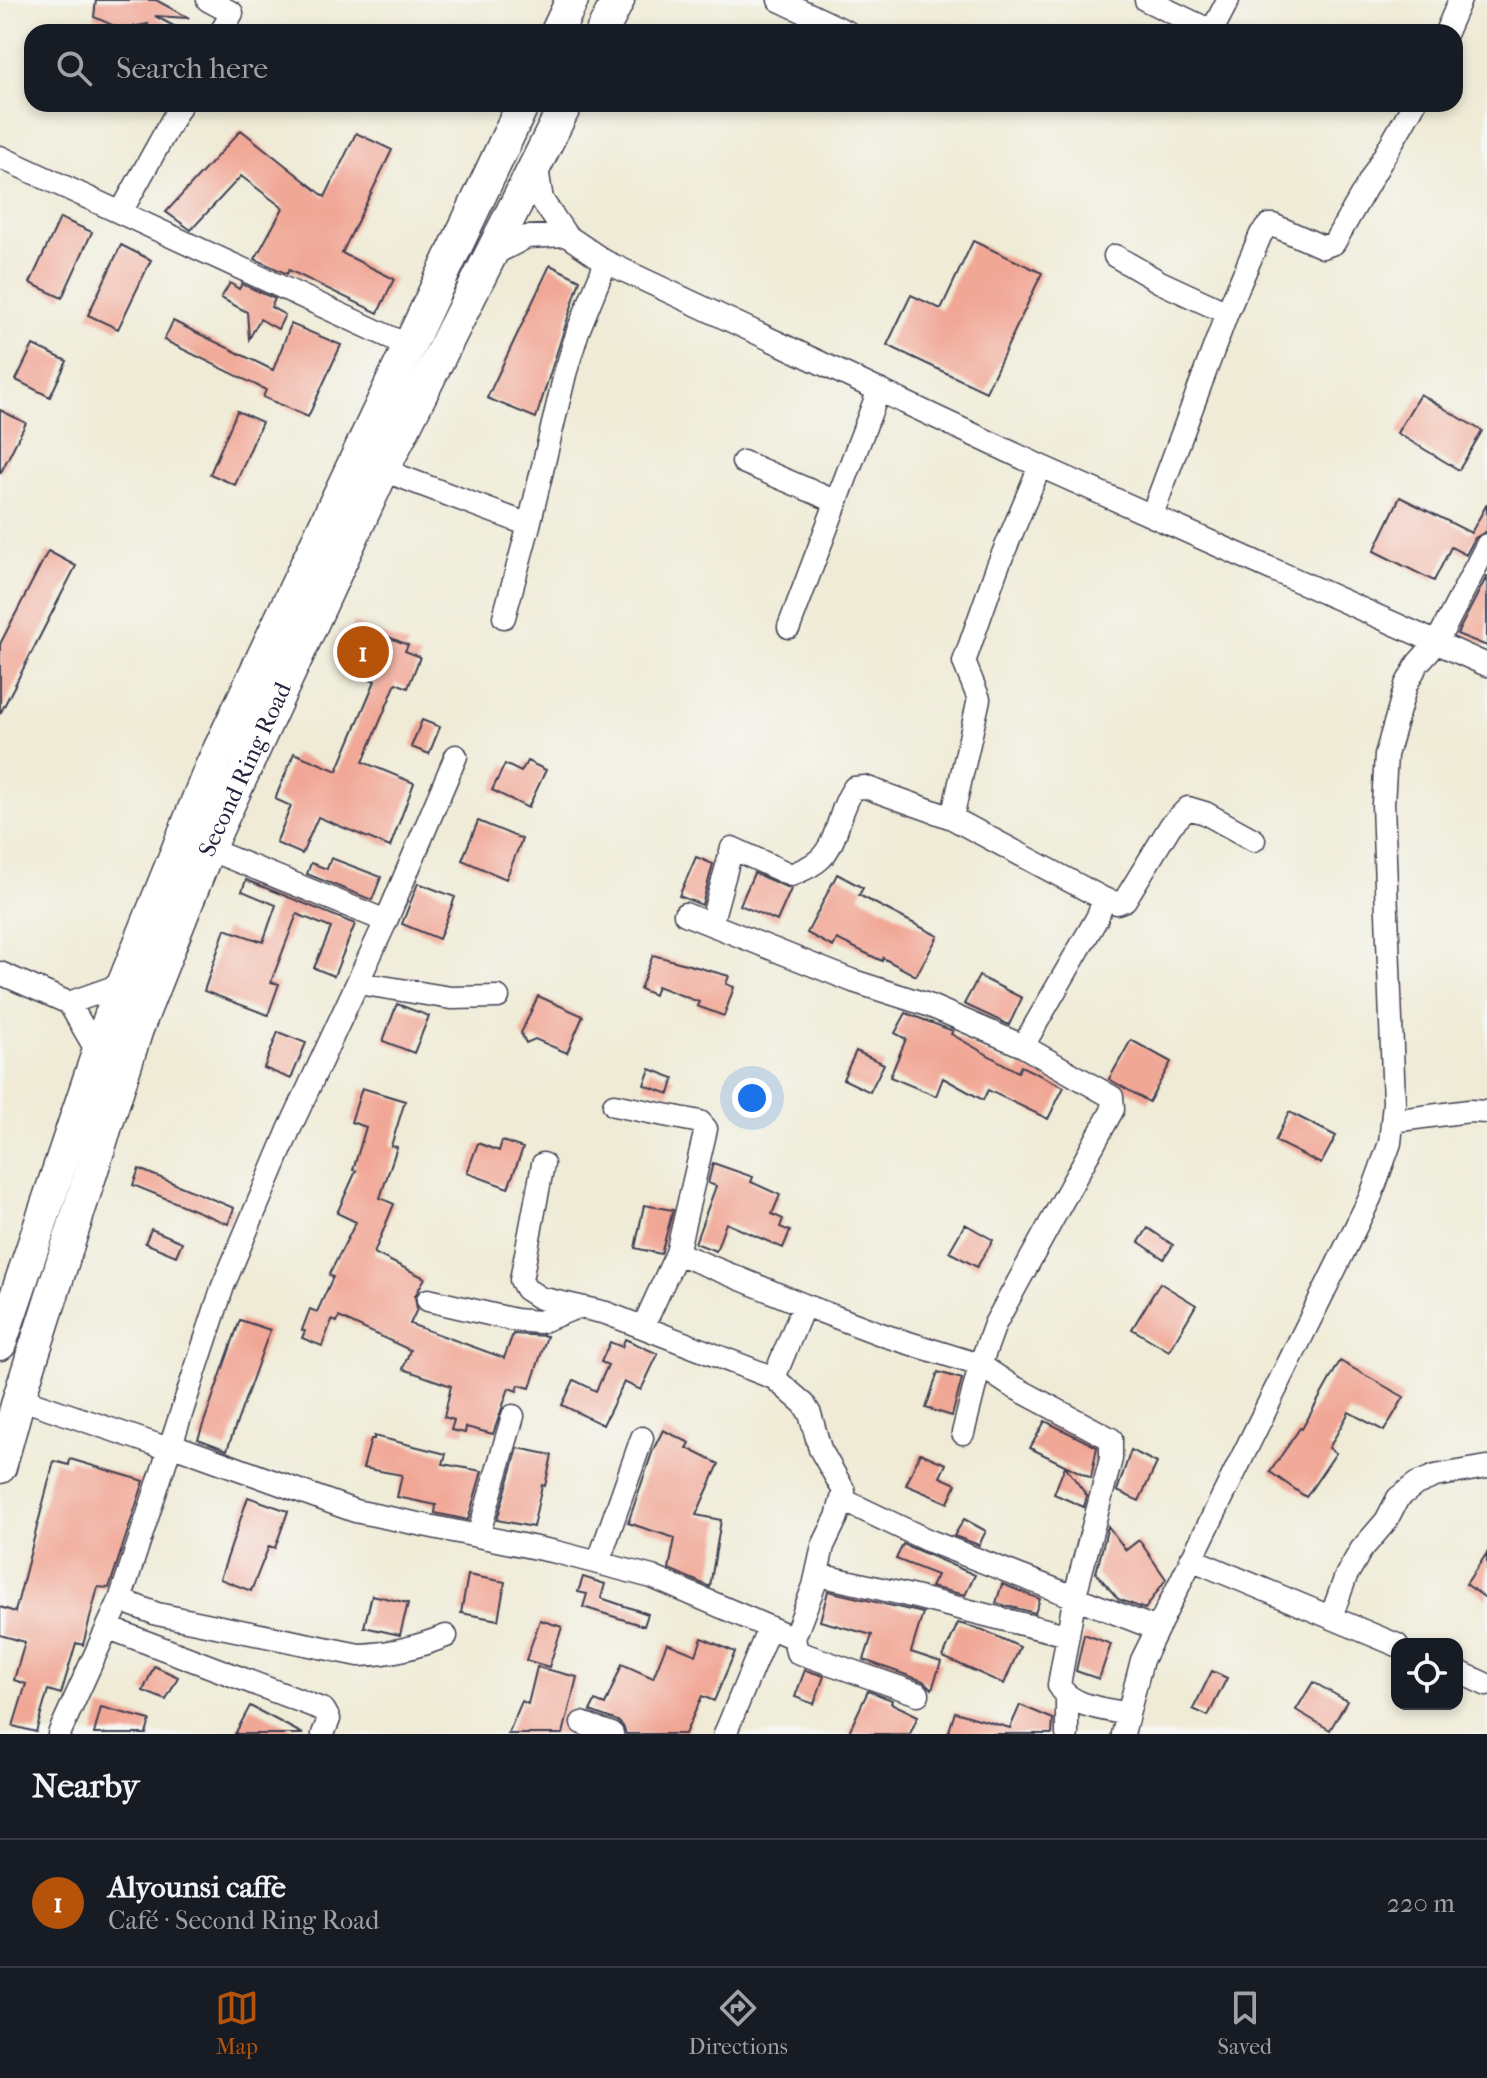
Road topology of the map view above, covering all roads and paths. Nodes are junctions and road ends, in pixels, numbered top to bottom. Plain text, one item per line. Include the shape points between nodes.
1 (208, 0) edge
2 (572, 0) edge
3 (618, 0) edge
4 (779, 0) edge
5 (1146, 0) edge
6 (1228, 0) edge
7 (1460, 0) edge
8 (226, 24) edge
9 (561, 24) edge
10 (606, 24) edge
11 (830, 24) edge
12 (1197, 24) edge
13 (1216, 24) edge
14 (1450, 24) edge
15 (177, 112) edge
16 (519, 112) edge
17 (562, 112) edge
18 (1409, 112) edge
19 (0, 157) edge
20 (536, 162) junction
21 (121, 212) junction
22 (566, 235) junction
23 (1115, 256) dead end
24 (488, 257) junction
25 (606, 262) junction
26 (1227, 313) junction
27 (409, 346) junction
28 (879, 390) junction
29 (743, 462) dead end
30 (1040, 466) junction
31 (383, 470) junction
32 (837, 502) junction
33 (1152, 515) junction
34 (529, 525) junction
35 (1487, 545) edge
36 (504, 617) dead end
37 (789, 627) dead end
38 (1437, 642) junction
39 (1487, 665) edge
40 (456, 756) dead end
41 (952, 818) junction
42 (1254, 840) dead end
43 (208, 849) junction
44 (1104, 899) junction
45 (685, 914) dead end
46 (386, 921) junction
47 (711, 924) junction
48 (0, 973) edge
49 (358, 983) junction
50 (123, 984) junction
51 (498, 997) dead end
52 (69, 1003) junction
53 (1023, 1046) junction
54 (98, 1053) junction
55 (614, 1105) dead end
56 (1487, 1112) edge
57 (1392, 1121) junction
58 (543, 1164) dead end
59 (677, 1253) junction
60 (428, 1300) dead end
61 (804, 1305) junction
62 (575, 1308) junction
63 (643, 1327) junction
64 (0, 1344) edge
65 (980, 1365) junction
66 (774, 1378) junction
67 (19, 1398) junction
68 (513, 1416) dead end
69 (963, 1433) dead end
70 (642, 1438) dead end
71 (170, 1444) junction
72 (0, 1467) edge
73 (1487, 1467) edge
74 (843, 1500) junction
75 (478, 1536) junction
76 (1191, 1559) junction
77 (598, 1563) junction
78 (817, 1575) junction
79 (1075, 1595) junction
80 (120, 1600) junction
81 (1331, 1617) junction
82 (109, 1628) junction
83 (769, 1628) junction
84 (1157, 1629) junction
85 (1068, 1635) junction
86 (446, 1636) dead end
87 (794, 1638) junction
88 (1391, 1642) edge
89 (1463, 1674) edge
90 (1487, 1685) edge
91 (918, 1694) dead end
92 (1067, 1695) junction
93 (582, 1723) dead end
94 (1126, 1724) edge
95 (59, 1734) edge
96 (323, 1734) edge
97 (612, 1734) edge
98 (725, 1734) edge
99 (1067, 1734) edge

1 - 8 street via 232,13
2 - 9 highway
3 - 10 highway
4 - 11 street
5 - 12 street
6 - 13 street
7 - 14 street
15 - 21 street
16 - 27 highway, Second Ring Road
17 - 20 highway, Second Ring Road
18 - 26 street via 1334,243 1323,247 1269,225
19 - 21 street
20 - 22 street via 542,200
20 - 24 highway, Second Ring Road
21 - 27 street
22 - 24 street via 527,237
22 - 25 street
23 - 26 street
24 - 31 highway, Second Ring Road
25 - 28 street
25 - 34 street via 565,374
26 - 33 street
27 - 50 highway, Second Ring Road via 211,767
28 - 30 street
28 - 32 street
29 - 32 street
30 - 33 street
30 - 41 street via 964,662 979,699
31 - 34 street
31 - 43 highway, Second Ring Road
32 - 37 street
33 - 38 street
34 - 36 street
35 - 38 street
38 - 39 street
38 - 57 street via 1406,685 1386,755
40 - 46 street
41 - 44 street
41 - 47 street via 865,787 854,788 818,862 791,875 732,848
42 - 44 street via 1188,808 1171,825 1125,900
43 - 46 street
43 - 67 highway, Second Ring Road via 137,1029
44 - 53 street
45 - 47 street
46 - 49 street
47 - 53 street
48 - 52 street
49 - 51 street via 451,998
49 - 71 street via 223,1286
50 - 52 street
50 - 54 highway, Second Ring Road
52 - 54 street
53 - 65 street via 1104,1091 1114,1103 995,1324
54 - 64 highway, Second Ring Road
55 - 59 street via 700,1122 706,1129
56 - 57 street
57 - 76 street via 1390,1143 1370,1198
58 - 62 street via 521,1280 540,1298
59 - 61 street
59 - 63 street
60 - 62 street via 540,1322
61 - 65 street
61 - 66 street
62 - 63 street
63 - 66 street
65 - 69 street
65 - 79 street via 1106,1434 1113,1443
66 - 74 street via 810,1414 820,1449 844,1491
67 - 71 street via 160,1446
67 - 72 highway, Second Ring Road
68 - 75 street
70 - 77 street
71 - 75 street via 355,1511
71 - 80 street
73 - 81 street via 1435,1476 1398,1498 1346,1576
74 - 78 street
74 - 79 street via 927,1540
75 - 77 street
76 - 81 street
76 - 84 street
77 - 83 street via 652,1577
78 - 85 street
78 - 87 street
79 - 84 street
79 - 85 street
80 - 82 street
80 - 86 street via 157,1614 359,1655 415,1648
81 - 88 street
82 - 95 street
82 - 96 street via 324,1710 329,1719
83 - 87 street
83 - 98 street
84 - 94 street via 1142,1660
85 - 92 street via 1059,1678
87 - 91 street via 803,1656
89 - 90 street
92 - 94 street
92 - 99 street
93 - 97 street

